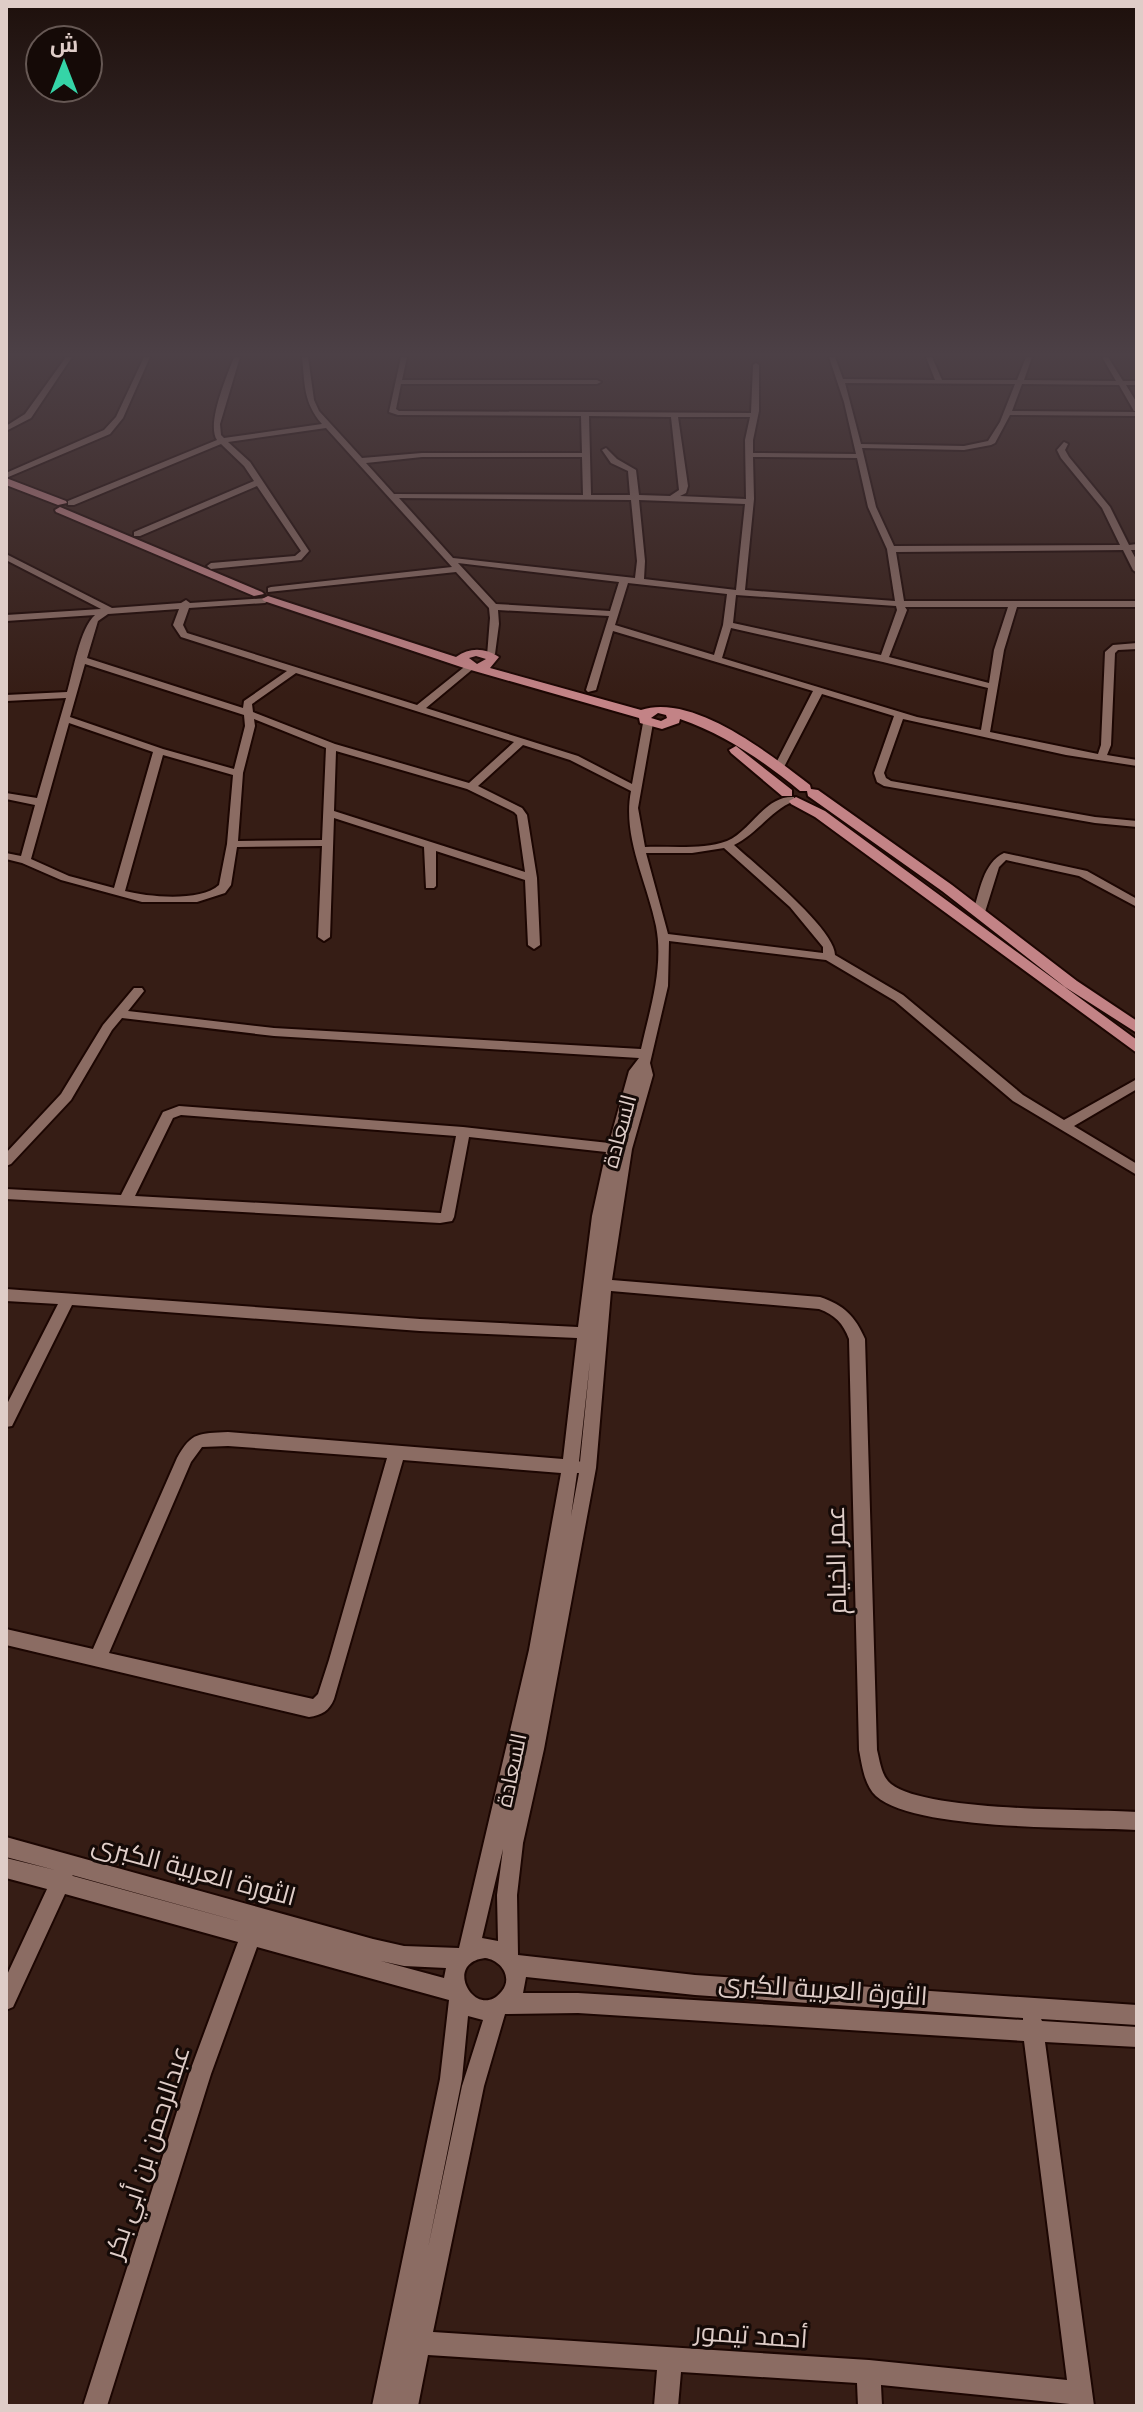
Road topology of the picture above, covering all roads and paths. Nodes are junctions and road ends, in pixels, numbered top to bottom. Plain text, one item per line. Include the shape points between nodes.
1 (25, 470) edge
2 (152, 470) edge
3 (249, 470) edge
4 (368, 470) edge
5 (585, 470) edge
6 (630, 470) edge
7 (682, 470) edge
8 (750, 470) edge
9 (863, 470) edge
10 (1075, 470) edge
11 (6, 478) edge
12 (259, 482) junction
13 (6, 487) edge
14 (392, 496) junction
15 (671, 498) junction
16 (587, 499) junction
17 (634, 499) junction
18 (749, 502) junction
19 (64, 506) junction
20 (137, 534) junction
21 (1132, 548) edge
22 (891, 549) junction
23 (6, 557) edge
24 (451, 560) junction
25 (211, 566) junction
26 (459, 569) junction
27 (1137, 570) edge
28 (624, 580) junction
29 (639, 582) junction
30 (736, 592) junction
31 (267, 594) junction
32 (210, 601) junction
33 (186, 603) junction
34 (900, 604) junction
35 (1013, 604) junction
36 (1137, 604) edge
37 (493, 607) junction
38 (108, 609) junction
39 (615, 614) junction
40 (6, 618) edge
41 (728, 625) junction
42 (611, 627) junction
43 (1137, 646) edge
44 (478, 659) junction
45 (717, 659) junction
46 (884, 659) junction
47 (83, 660) junction
48 (294, 670) junction
49 (994, 687) junction
50 (591, 690) junction
51 (819, 690) junction
52 (73, 695) junction
53 (6, 698) edge
54 (419, 709) junction
55 (245, 712) junction
56 (900, 714) junction
57 (657, 717) junction
58 (65, 718) junction
59 (985, 735) junction
60 (521, 742) junction
61 (331, 746) junction
62 (159, 751) junction
63 (1101, 758) junction
64 (1137, 763) edge
65 (779, 767) junction
66 (238, 773) junction
67 (471, 787) junction
68 (636, 790) junction
69 (798, 795) junction
70 (6, 796) edge
71 (39, 802) junction
72 (330, 813) junction
73 (1137, 824) edge
74 (327, 843) junction
75 (232, 844) junction
76 (727, 845) junction
77 (430, 846) junction
78 (640, 850) junction
79 (6, 856) edge
80 (25, 860) junction
81 (531, 878) junction
82 (430, 886) dead end
83 (119, 892) junction
84 (1137, 904) edge
85 (979, 912) junction
86 (324, 937) dead end
87 (663, 937) junction
88 (534, 945) dead end
89 (829, 957) junction
90 (138, 991) dead end
91 (118, 1014) junction
92 (1137, 1028) edge
93 (1137, 1048) edge
94 (646, 1059) junction
95 (1137, 1083) edge
96 (1065, 1125) junction
97 (463, 1132) junction
98 (613, 1148) junction
99 (6, 1161) edge
100 (1137, 1170) edge
101 (6, 1194) edge
102 (126, 1200) junction
103 (604, 1285) junction
104 (6, 1295) edge
105 (67, 1301) junction
106 (585, 1333) junction
107 (6, 1421) edge
108 (396, 1455) junction
109 (570, 1467) junction
110 (588, 1468) junction
111 (6, 1637) edge
112 (98, 1657) junction
113 (1137, 1821) edge
114 (6, 1847) edge
115 (68, 1865) junction
116 (6, 1868) edge
117 (59, 1884) junction
118 (253, 1926) junction
119 (465, 1956) junction
120 (510, 1961) junction
121 (458, 1995) junction
122 (6, 2000) edge
123 (501, 2005) junction
124 (1137, 2015) edge
125 (1032, 2020) junction
126 (1137, 2037) edge
127 (418, 2343) junction
128 (670, 2358) junction
129 (869, 2372) junction
130 (1081, 2399) edge
131 (95, 2406) edge
132 (384, 2406) edge
133 (406, 2406) edge
134 (666, 2406) edge
135 (870, 2406) edge

1 - 11 street
2 - 19 street
3 - 12 street
4 - 14 street
5 - 16 street
6 - 17 street
7 - 15 street via 683,491
8 - 18 street
9 - 22 street via 872,507
10 - 21 street
11 - 19 main road
12 - 20 street
12 - 25 street via 304,553 290,559
13 - 19 main road
14 - 16 street
14 - 24 street
15 - 17 street
15 - 18 street
16 - 17 street
17 - 29 street
18 - 30 street
19 - 20 main road
19 - 31 main road
20 - 25 main road
21 - 22 street
21 - 27 street
22 - 34 street
23 - 38 street
24 - 26 street
24 - 28 street
25 - 31 main road
26 - 31 street
26 - 37 street
28 - 29 street
28 - 39 street
29 - 30 street
30 - 34 street
30 - 41 street
31 - 32 street
31 - 32 street
31 - 44 main road
32 - 33 street
33 - 38 street
33 - 48 street via 178,625 184,635
34 - 35 street
34 - 46 street
35 - 36 street
35 - 49 street
37 - 39 street
37 - 44 street via 490,638
38 - 40 street
38 - 47 street via 94,620
39 - 42 street
41 - 45 street
41 - 46 street
42 - 45 street
42 - 50 street
43 - 63 street via 1110,652
44 - 50 main road
44 - 54 street
44 - 57 main road
45 - 51 street
46 - 49 street
47 - 52 street
47 - 55 street
48 - 54 street
48 - 55 street via 247,703
49 - 59 street
50 - 57 main road
51 - 56 street
51 - 65 street
52 - 53 street
52 - 58 street
54 - 60 street
55 - 61 street
55 - 66 street via 250,726
56 - 59 street
56 - 73 street via 879,773 888,784
57 - 65 main road via 720,727
57 - 68 street via 646,739
57 - 69 main road via 712,736
58 - 62 street
58 - 71 street
59 - 63 street
60 - 67 street
60 - 68 street via 574,758
61 - 67 street
61 - 72 street
62 - 66 street
62 - 83 street
63 - 64 street
65 - 69 main road
66 - 75 street
67 - 81 street via 522,815
68 - 78 street via 633,808
69 - 76 street via 777,803
69 - 85 main road
69 - 93 main road
70 - 71 street
71 - 80 street
72 - 74 street
72 - 77 street
74 - 75 street
74 - 86 street
75 - 83 street via 225,885 211,897 173,901
76 - 78 street
76 - 89 street via 815,929 829,947
77 - 81 street
77 - 82 street
78 - 87 street
79 - 80 street
80 - 83 street via 65,878
81 - 88 street
84 - 85 street via 1083,873 1004,856 996,861
85 - 92 main road
87 - 89 street
87 - 94 street via 662,986
89 - 96 street via 899,998 997,1083
90 - 91 street
91 - 94 street via 274,1032
91 - 99 street via 66,1097
94 - 98 street, السعادة via 635,1071
94 - 103 street, السعادة via 647,1075 625,1149
95 - 96 street
96 - 100 street
97 - 98 street
97 - 102 street via 171,1112
97 - 102 street via 447,1217
98 - 106 street, السعادة
101 - 102 street
103 - 110 street, السعادة
103 - 113 street, عمر الخيام via 820,1303 844,1313 852,1324 857,1339 868,1750 882,1789 897,1800 937,1809
104 - 105 street
105 - 106 street
105 - 107 street
106 - 109 street, السعادة
108 - 109 street
108 - 112 street via 228,1439 198,1441 169,1491
108 - 112 street via 338,1660 318,1707
109 - 110 street
109 - 119 street, السعادة via 506,1798
110 - 120 street, السعادة via 513,1843 507,1895
111 - 112 street
114 - 115 street, الثورة العربية الكبرى
115 - 117 street
115 - 118 street, الثورة العربية الكبرى
116 - 117 street, الثورة العربية الكبرى
117 - 118 street, الثورة العربية الكبرى
117 - 122 street
118 - 119 street, الثورة العربية الكبرى via 404,1956
118 - 121 street, الثورة العربية الكبرى
118 - 131 street, عبدالرحمن بن أبي بكر via 200,2074
119 - 120 street via 486,1947
119 - 121 street via 455,1974
120 - 123 street via 515,1985
120 - 125 street, الثورة العربية الكبرى
121 - 123 street via 472,2009
121 - 132 street via 451,2079
123 - 125 street, الثورة العربية الكبرى via 578,2003
123 - 127 street via 473,2086
124 - 125 street, الثورة العربية الكبرى
125 - 126 street, الثورة العربية الكبرى
125 - 130 street
127 - 128 street, أحمد تيمور
127 - 133 street
128 - 129 street, أحمد تيمور
128 - 134 street
129 - 130 street, أحمد تيمور
129 - 135 street

